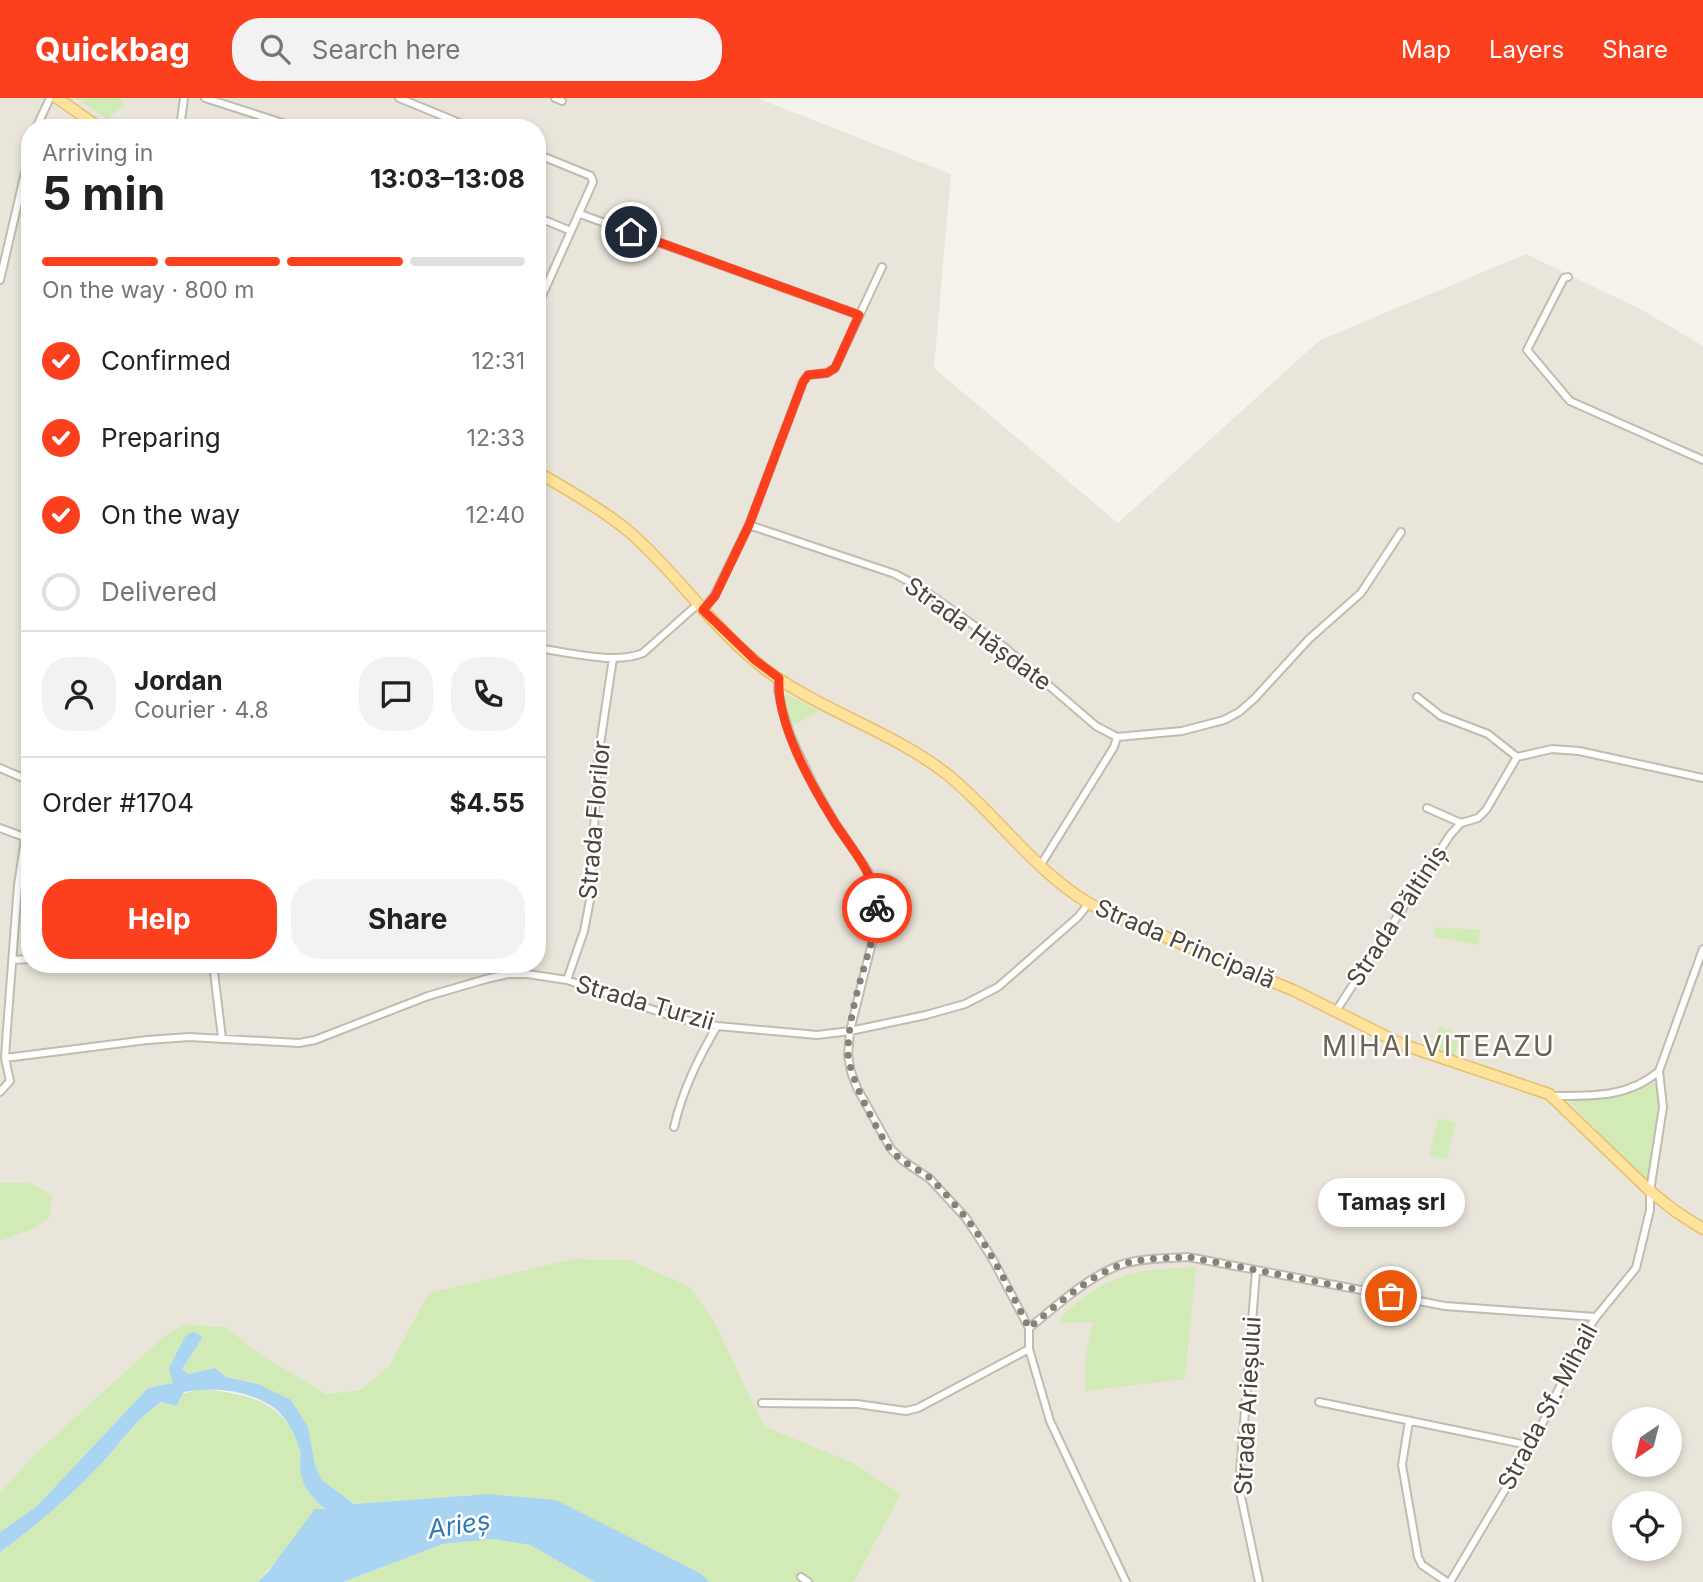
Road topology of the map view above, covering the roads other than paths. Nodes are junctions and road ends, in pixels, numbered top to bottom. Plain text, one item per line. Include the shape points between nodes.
1 (50, 98) edge
2 (57, 98) edge
3 (184, 98) edge
4 (205, 98) edge
5 (399, 98) edge
6 (40, 119) edge
7 (87, 119) edge
8 (181, 119) edge
9 (270, 119) edge
10 (450, 119) edge
11 (546, 158) edge
12 (21, 190) edge
13 (580, 214) junction
14 (546, 221) edge
15 (570, 231) junction
16 (882, 267) dead end
17 (1568, 277) dead end
18 (0, 280) edge
19 (546, 286) edge
20 (859, 315) junction
21 (1703, 460) edge
22 (546, 478) edge
23 (749, 525) junction
24 (1401, 532) dead end
25 (701, 607) junction
26 (546, 649) edge
27 (613, 658) junction
28 (779, 678) junction
29 (1417, 697) dead end
30 (1117, 737) junction
31 (1517, 757) junction
32 (0, 768) edge
33 (21, 776) edge
34 (1703, 778) edge
35 (1427, 808) dead end
36 (1461, 823) junction
37 (0, 828) edge
38 (21, 836) edge
39 (1040, 866) junction
40 (21, 871) edge
41 (1089, 903) junction
42 (1703, 949) edge
43 (13, 960) junction
44 (21, 960) edge
45 (214, 973) edge
46 (567, 980) junction
47 (1336, 1011) junction
48 (717, 1026) junction
49 (850, 1031) junction
50 (222, 1038) junction
51 (5, 1058) junction
52 (7, 1068) junction
53 (1659, 1071) junction
54 (0, 1074) edge
55 (0, 1092) edge
56 (1552, 1096) junction
57 (674, 1127) dead end
58 (1650, 1191) junction
59 (1703, 1229) edge
60 (1256, 1270) junction
61 (1595, 1317) junction
62 (1029, 1328) junction
63 (1029, 1349) junction
64 (1319, 1402) dead end
65 (762, 1403) dead end
66 (1409, 1420) junction
67 (1532, 1446) junction
68 (1126, 1582) edge
69 (1259, 1582) edge
70 (1448, 1582) edge

1 - 6 street
2 - 7 main road
3 - 8 street
4 - 9 street
5 - 10 street
11 - 13 street via 590,176 593,182
12 - 18 street
13 - 15 street
13 - 20 street
14 - 15 street
15 - 19 street
16 - 20 street
17 - 21 street via 1527,350 1570,401
20 - 23 street via 835,368 808,375 803,382
22 - 25 main road, Strada Principală via 626,529
23 - 25 street via 715,596
23 - 30 street, Strada Hășdate via 895,574 921,588 1003,646 1096,726
24 - 30 street via 1361,593 1239,712 1182,731
25 - 27 street via 643,653
25 - 28 main road, Strada Principală
26 - 27 street
27 - 46 street, Strada Florilor via 598,758 590,900
28 - 39 main road, Strada Principală via 933,764 975,799
28 - 49 street via 791,737 824,803 869,871 876,894 878,919
29 - 31 street via 1441,716 1488,734
30 - 39 street
31 - 34 street via 1552,749 1580,751
31 - 36 street, Strada Păltiniș via 1486,810
32 - 33 street
35 - 36 street, Strada Păltiniș
36 - 47 street, Strada Păltiniș
37 - 38 street
39 - 41 main road, Strada Principală
40 - 43 street
41 - 47 main road, Strada Principală
41 - 49 street, Strada Turzii via 998,987 965,1004
42 - 53 street, Strada Sf. Mihail
43 - 44 street
43 - 51 street
45 - 50 street
46 - 48 street, Strada Turzii via 680,1019
46 - 50 street, Strada Turzii via 527,974 486,979 299,1043
47 - 56 main road, Strada Principală via 1401,1044
48 - 49 street, Strada Turzii via 817,1035
48 - 57 street via 692,1069
49 - 62 street via 851,1072 891,1149 930,1179 966,1218
50 - 51 street, Strada Turzii via 147,1040
51 - 52 street
52 - 54 street
52 - 55 street via 10,1081
53 - 56 street via 1621,1092 1598,1097
53 - 58 street, Strada Sf. Mihail via 1664,1099
56 - 58 main road, Strada Principală
58 - 59 main road, Strada Principală
58 - 61 street, Strada Sf. Mihail via 1636,1268
60 - 61 street via 1445,1306
60 - 62 street via 1188,1257 1125,1264 1105,1272
60 - 69 street, Strada Arieșului via 1239,1488
61 - 67 street, Strada Sf. Mihail
62 - 63 street
63 - 65 street via 930,1403 906,1410 857,1404
63 - 68 street via 1051,1421
64 - 66 street
66 - 67 street
66 - 70 street via 1402,1465 1418,1557 1422,1565
67 - 70 street, Strada Sf. Mihail

